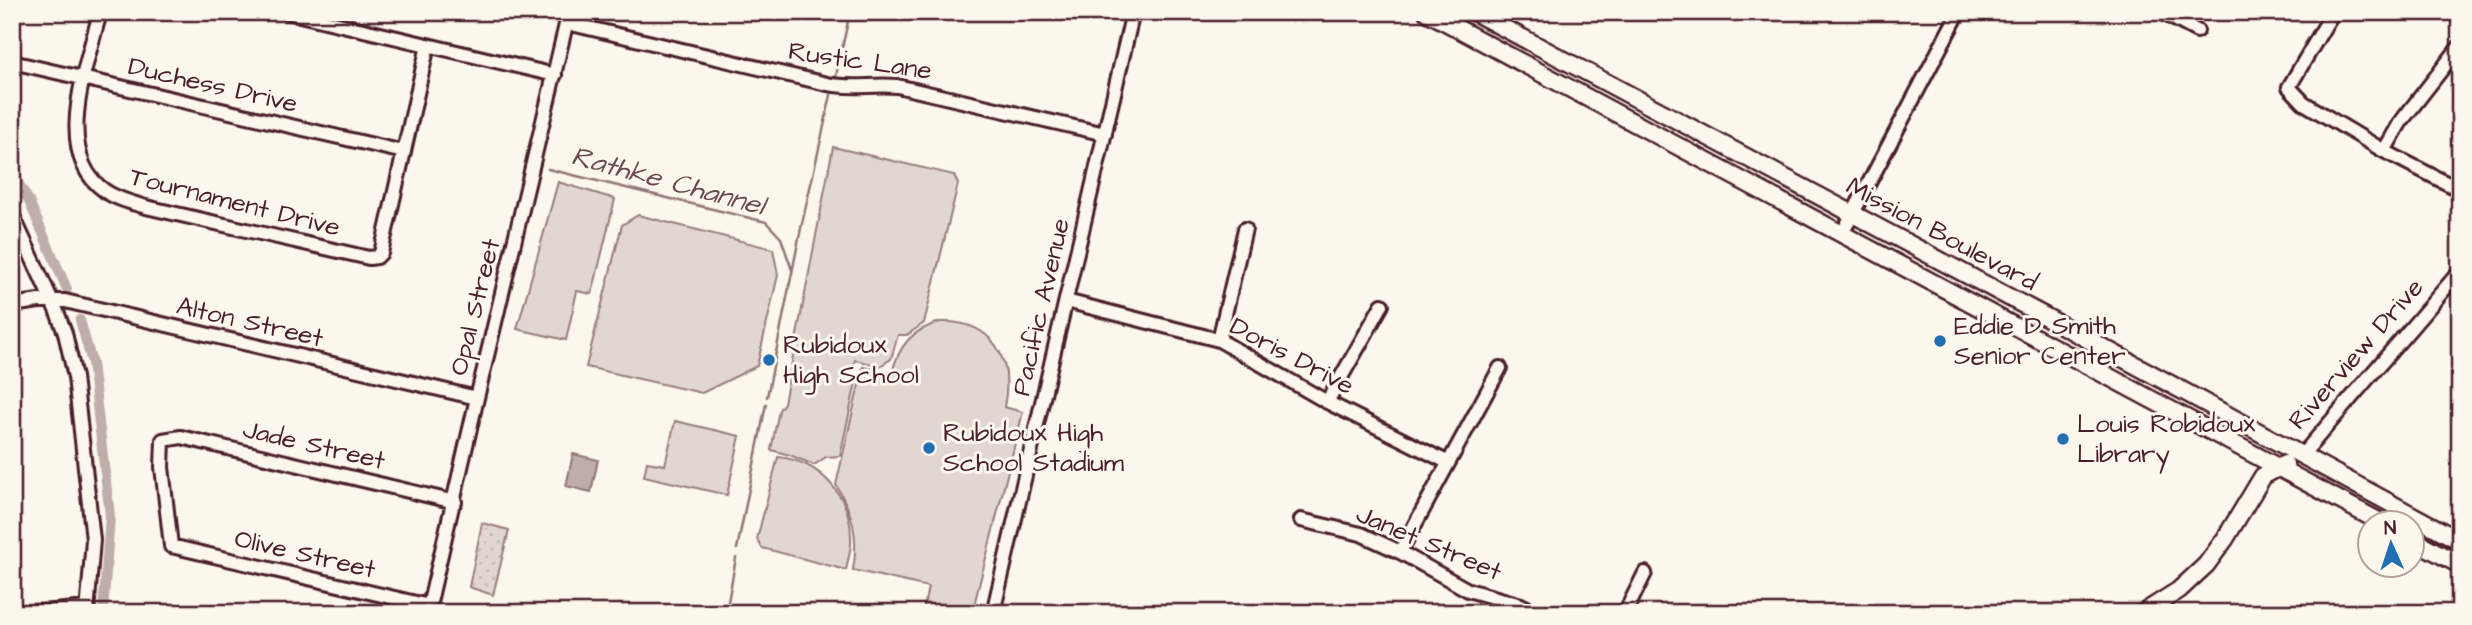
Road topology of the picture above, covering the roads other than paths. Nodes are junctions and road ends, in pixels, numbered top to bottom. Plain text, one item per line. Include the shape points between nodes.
1 (100, 12) edge
2 (287, 12) edge
3 (1133, 12) edge
4 (1427, 12) edge
5 (1474, 12) edge
6 (1959, 12) edge
7 (2161, 12) edge
8 (2333, 12) edge
9 (568, 17) edge
10 (2197, 31) dead end
11 (428, 45) junction
12 (2460, 46) edge
13 (12, 62) edge
14 (555, 75) junction
15 (84, 78) junction
16 (1105, 134) junction
17 (2384, 151) junction
18 (404, 152) junction
19 (2460, 190) edge
20 (12, 214) edge
21 (1853, 215) junction
22 (1245, 229) dead end
23 (1842, 234) junction
24 (2460, 271) edge
25 (51, 299) junction
26 (1066, 301) junction
27 (12, 305) edge
28 (1382, 305) dead end
29 (1219, 340) junction
30 (1500, 368) dead end
31 (477, 398) junction
32 (1327, 402) junction
33 (2303, 454) junction
34 (1447, 462) junction
35 (2279, 467) junction
36 (455, 502) junction
37 (2360, 510) edge
38 (1301, 520) dead end
39 (2460, 541) edge
40 (171, 546) joint
41 (2426, 546) edge
42 (1400, 552) junction
43 (2460, 565) edge
44 (1645, 573) dead end
45 (87, 610) edge
46 (429, 610) edge
47 (32, 613) edge
48 (993, 613) edge
49 (1537, 613) edge
50 (1625, 613) edge
51 (2143, 613) edge

1 - 15 street, Tournament Drive
2 - 11 street
3 - 16 street, Pacific Avenue
4 - 23 main road, Mission Boulevard
5 - 21 main road, Mission Boulevard
6 - 21 street
7 - 10 street
8 - 17 street via 2289,87 2304,103
9 - 14 street, Opal Street
9 - 16 street, Rustic Lane via 827,84 897,86
11 - 14 street
11 - 18 street
12 - 17 street
13 - 15 street, Duchess Drive
14 - 31 street, Opal Street
15 - 18 street, Duchess Drive
15 - 18 street, Tournament Drive via 76,144 91,177 104,191 124,201 355,256 377,257 383,245
16 - 26 street, Pacific Avenue
17 - 19 street
20 - 25 street
21 - 23 street
21 - 33 main road, Mission Boulevard
22 - 29 street
23 - 35 main road, Mission Boulevard
24 - 33 street, Riverview Drive
25 - 27 street, Alton Street
25 - 31 street, Alton Street
25 - 45 street via 65,333 77,391 93,540
26 - 29 street, Doris Drive
26 - 48 street, Pacific Avenue
28 - 32 street
29 - 32 street, Doris Drive
30 - 34 street
31 - 36 street, Opal Street
32 - 34 street, Doris Drive
33 - 35 main road, Riverview Drive
33 - 39 main road, Mission Boulevard
34 - 42 street
35 - 37 main road, Mission Boulevard
35 - 51 main road, Riverview Drive via 2263,476 2206,565 2179,590
36 - 40 street, Jade Street via 181,437 163,440
36 - 46 street, Opal Street
38 - 42 street, Janet Street via 1361,534
40 - 46 street, Olive Street
41 - 43 main road
42 - 49 street, Janet Street via 1468,590
44 - 50 street
45 - 47 street

